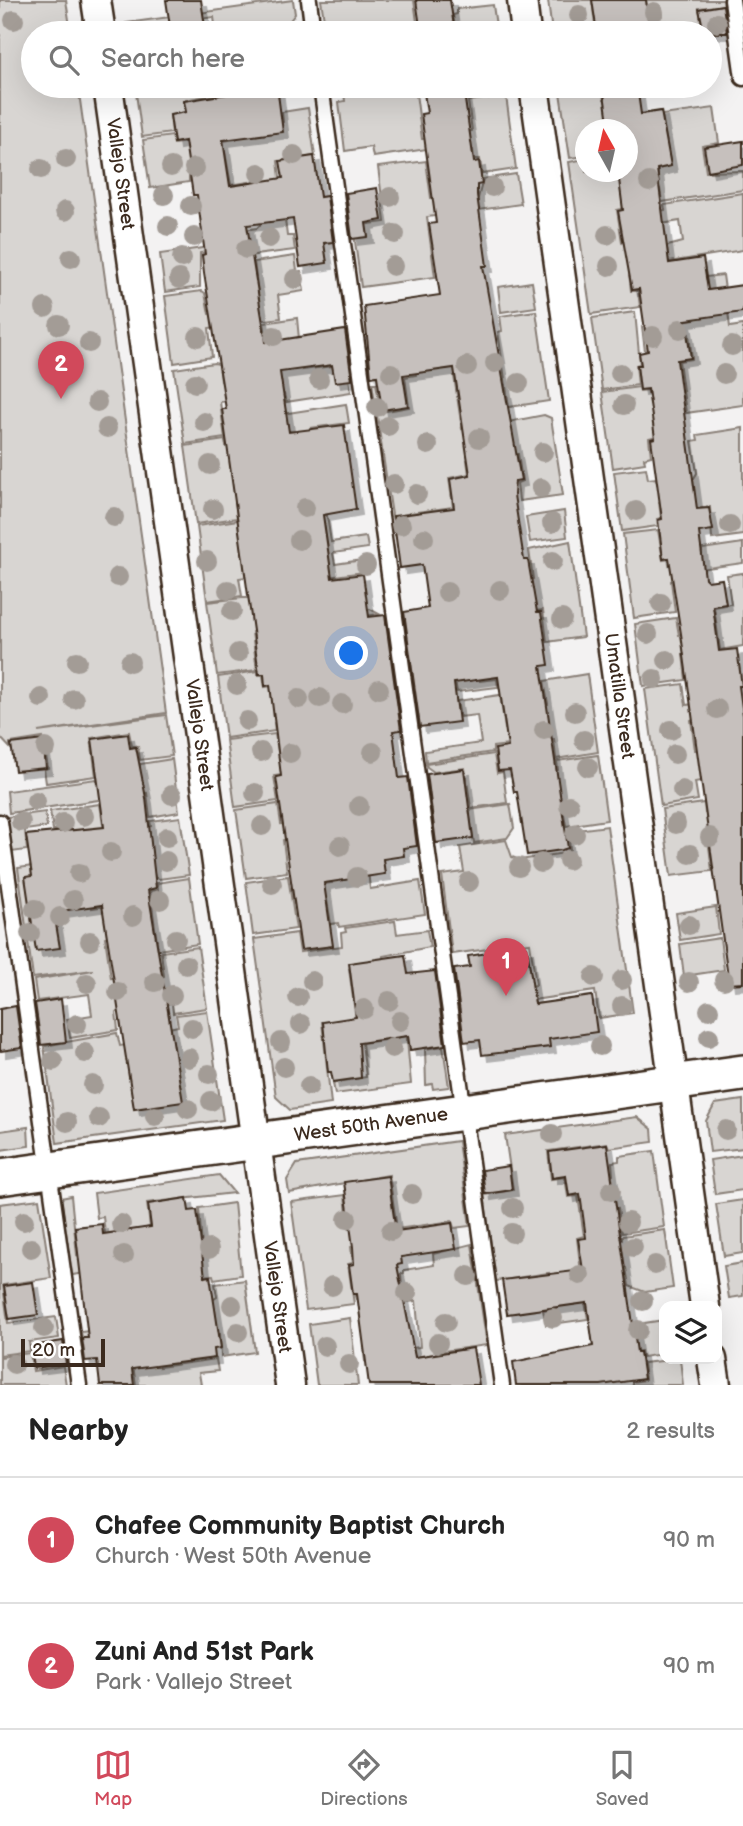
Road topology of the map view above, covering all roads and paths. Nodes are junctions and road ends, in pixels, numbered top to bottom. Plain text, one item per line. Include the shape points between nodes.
1 (96, 0) edge
2 (309, 0) edge
3 (522, 0) edge
4 (732, 0) edge
5 (99, 21) edge
6 (312, 21) edge
7 (525, 21) edge
8 (743, 78) edge
9 (110, 98) edge
10 (323, 98) edge
11 (536, 98) edge
12 (0, 822) edge
13 (743, 1073) edge
14 (674, 1083) junction
15 (464, 1112) junction
16 (256, 1141) junction
17 (49, 1170) junction
18 (0, 1177) edge
19 (704, 1301) edge
20 (713, 1364) edge
21 (79, 1385) edge
22 (290, 1385) edge
23 (502, 1385) edge
24 (716, 1385) edge

1 - 5 street
2 - 6 lane
3 - 7 street
4 - 8 lane
9 - 16 street, Vallejo Street
10 - 15 lane
11 - 14 street, Umatilla Street
12 - 17 lane
13 - 14 street, West 50th Avenue
14 - 15 street, West 50th Avenue
14 - 19 street, Umatilla Street
15 - 16 street, West 50th Avenue
15 - 23 lane
16 - 17 street, West 50th Avenue
16 - 22 street, Vallejo Street
17 - 18 street, West 50th Avenue
17 - 21 lane
20 - 24 street

